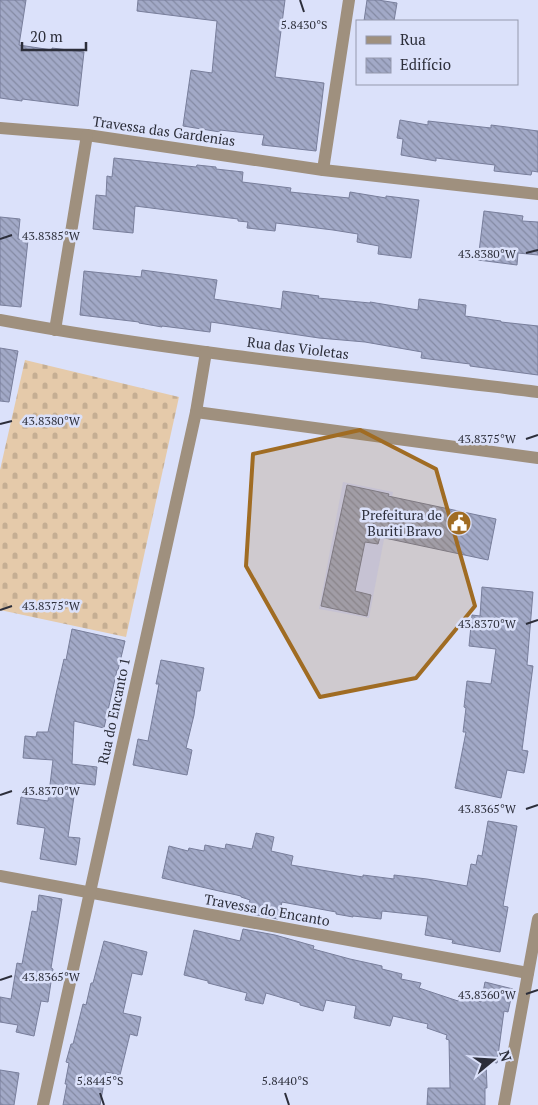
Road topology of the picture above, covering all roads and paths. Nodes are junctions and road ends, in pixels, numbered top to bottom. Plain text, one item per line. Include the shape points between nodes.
1 (349, 0) edge
2 (0, 128) edge
3 (87, 135) junction
4 (323, 170) junction
5 (538, 194) edge
6 (0, 320) edge
7 (55, 330) junction
8 (206, 352) junction
9 (538, 392) edge
10 (196, 412) junction
11 (538, 458) edge
12 (0, 876) edge
13 (90, 892) junction
14 (538, 920) edge
15 (528, 973) junction
16 (43, 1105) edge
17 (504, 1105) edge

1 - 4 street
2 - 3 street, Travessa das Gardenias
3 - 4 street, Travessa das Gardenias
3 - 7 street
4 - 5 street, Travessa das Gardenias
6 - 7 street, Rua das Violetas
7 - 8 street, Rua das Violetas
8 - 9 street, Rua das Violetas
8 - 10 street, Rua do Encanto 1
10 - 11 street
10 - 13 street, Rua do Encanto 1
12 - 13 street, Travessa do Encanto
13 - 15 street, Travessa do Encanto
13 - 16 street, Rua do Encanto 1
14 - 15 street
15 - 17 street

